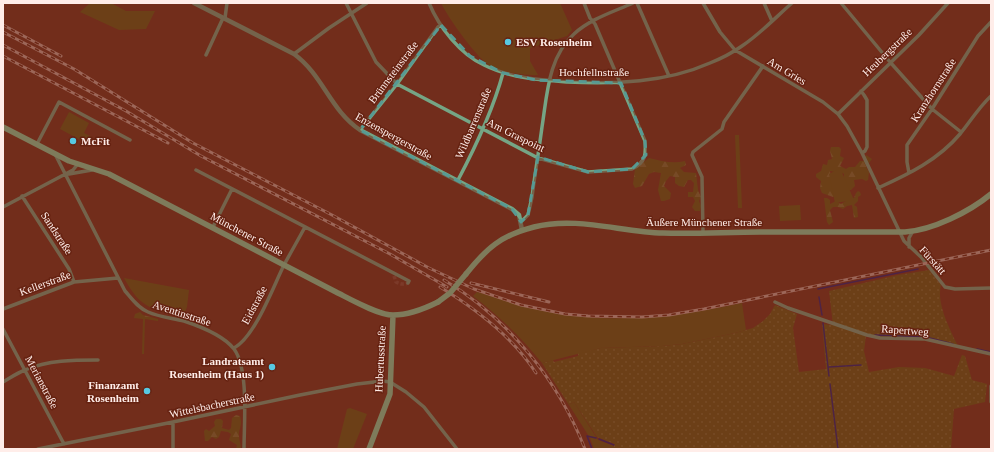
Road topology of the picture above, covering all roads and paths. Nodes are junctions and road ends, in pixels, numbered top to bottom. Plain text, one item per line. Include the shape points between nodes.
1 (194, 3) edge
2 (226, 3) edge
3 (346, 3) edge
4 (367, 3) edge
5 (429, 3) edge
6 (584, 3) edge
7 (633, 3) edge
8 (637, 3) edge
9 (703, 3) edge
10 (764, 3) edge
11 (792, 3) edge
12 (841, 3) edge
13 (948, 3) edge
14 (351, 13) junction
15 (224, 18) junction
16 (593, 21) junction
17 (772, 21) junction
18 (991, 22) edge
19 (441, 25) junction
20 (735, 50) junction
21 (206, 54) dead end
22 (294, 54) junction
23 (890, 62) junction
24 (763, 66) junction
25 (503, 73) junction
26 (669, 76) junction
27 (550, 81) junction
28 (621, 83) junction
29 (397, 84) junction
30 (861, 91) junction
31 (991, 96) edge
32 (932, 110) junction
33 (838, 114) junction
34 (3, 127) edge
35 (483, 129) junction
36 (360, 130) junction
37 (961, 132) junction
38 (130, 140) dead end
39 (37, 144) junction
40 (862, 153) junction
41 (55, 154) junction
42 (538, 158) junction
43 (77, 165) junction
44 (92, 170) junction
45 (196, 170) dead end
46 (909, 173) junction
47 (66, 174) junction
48 (458, 180) junction
49 (232, 188) junction
50 (878, 188) junction
51 (991, 194) edge
52 (22, 196) junction
53 (3, 207) edge
54 (521, 222) junction
55 (213, 227) junction
56 (305, 227) junction
57 (522, 230) junction
58 (914, 230) junction
59 (899, 232) junction
60 (703, 233) junction
61 (909, 247) junction
62 (284, 265) junction
63 (118, 278) junction
64 (74, 282) junction
65 (408, 282) dead end
66 (991, 288) edge
67 (775, 302) dead end
68 (3, 309) edge
69 (392, 315) junction
70 (3, 329) edge
71 (234, 348) junction
72 (991, 354) edge
73 (98, 360) dead end
74 (25, 370) junction
75 (3, 382) edge
76 (390, 382) junction
77 (991, 386) edge
78 (991, 402) edge
79 (244, 407) junction
80 (173, 422) junction
81 (64, 444) junction
82 (38, 449) edge
83 (173, 449) edge
84 (244, 449) edge
85 (369, 449) edge
86 (457, 449) edge

1 - 15 street, Enzenspergerstraße
2 - 15 street
3 - 14 street, Am Graspoint
4 - 14 street
5 - 19 street, Hochfellnstraße
6 - 16 street, Am Graspoint
7 - 16 street
8 - 26 street
9 - 20 street, Am Gries via 720,32
10 - 17 street
11 - 17 street, Hochfellnstraße
12 - 23 street
13 - 23 street, Heubergstraße
14 - 22 street
14 - 29 street, Am Graspoint via 376,62
15 - 21 street
15 - 22 street, Enzenspergerstraße
16 - 27 street via 574,34 561,49
16 - 28 street, Am Graspoint
17 - 20 street, Hochfellnstraße
18 - 32 street, Kranzhornstraße via 978,36
19 - 25 street, Hochfellnstraße via 470,56
19 - 29 street, Brünnsteinstraße
20 - 24 street, Am Gries
20 - 26 street, Hochfellnstraße via 709,63
22 - 36 street, Enzenspergerstraße via 309,67 342,115
23 - 30 street, Heubergstraße
23 - 32 street
24 - 33 street, Am Gries via 823,102
24 - 60 street via 724,122 722,129 692,155 702,177
25 - 27 street, Hochfellnstraße
25 - 35 street, Wildbarrenstraße
26 - 28 street, Hochfellnstraße
27 - 28 street, Hochfellnstraße
27 - 42 street
28 - 42 street, Am Graspoint via 645,140 646,155 638,166 620,171 588,172
29 - 35 street, Am Graspoint
29 - 36 street, Brünnsteinstraße
30 - 33 street, Heubergstraße
30 - 40 street via 867,100 867,147
31 - 37 street
32 - 37 street
32 - 46 street, Kranzhornstraße via 907,145
33 - 40 street, Am Gries
34 - 39 main road, Münchener Straße
35 - 42 street, Am Graspoint
35 - 48 street, Wildbarrenstraße
36 - 48 street, Enzenspergerstraße
37 - 46 street via 932,160
38 - 39 street via 59,102
39 - 41 main road, Münchener Straße
40 - 50 street, Am Gries
41 - 43 main road, Münchener Straße
41 - 47 street, Aventinstraße
42 - 54 street via 528,215
43 - 44 main road, Münchener Straße
43 - 47 street, Münchener Straße
44 - 47 street, Münchener Straße
44 - 55 main road, Münchener Straße via 110,174
45 - 49 street
46 - 50 street
47 - 52 street, Münchener Straße
47 - 63 street, Aventinstraße
48 - 54 street, Enzenspergerstraße via 512,209 519,215
49 - 55 street
49 - 56 street
50 - 59 street, Am Gries
51 - 58 main road, Äußere Münchener Straße via 963,213
52 - 53 street, Münchener Straße
52 - 64 street, Sandstraße via 69,269
54 - 57 street
55 - 62 main road, Münchener Straße
56 - 62 street, Eidstraße
56 - 65 street
57 - 60 main road, Äußere Münchener Straße via 568,224 662,233
57 - 69 main road, Äußere Münchener Straße, bridge via 493,245 450,293 438,302 426,308
58 - 59 main road, Äußere Münchener Straße
58 - 61 street, Fürstätt via 909,238
59 - 60 main road, Äußere Münchener Straße
59 - 61 street, Fürstätt
61 - 66 street, Fürstätt via 921,257 945,287
62 - 69 main road, Münchener Straße via 366,306
62 - 71 street, Eidstraße via 269,300 246,340
63 - 64 street, Kellerstraße
63 - 71 street, Aventinstraße via 125,292 148,312 208,330
64 - 68 street, Kellerstraße
67 - 72 street, Rapertweg via 867,335 880,338 925,339
69 - 76 main road, Hubertusstraße
70 - 74 street, Merianstraße
71 - 79 street via 242,369
73 - 74 street via 50,363
74 - 75 street
74 - 81 street, Merianstraße
76 - 79 street, Wittelsbacherstraße via 358,384
76 - 85 main road, Hubertusstraße via 390,394
76 - 86 street via 424,407
77 - 78 street
79 - 80 street, Wittelsbacherstraße
79 - 84 street
80 - 81 street, Wittelsbacherstraße
80 - 83 street
81 - 82 street, Wittelsbacherstraße

